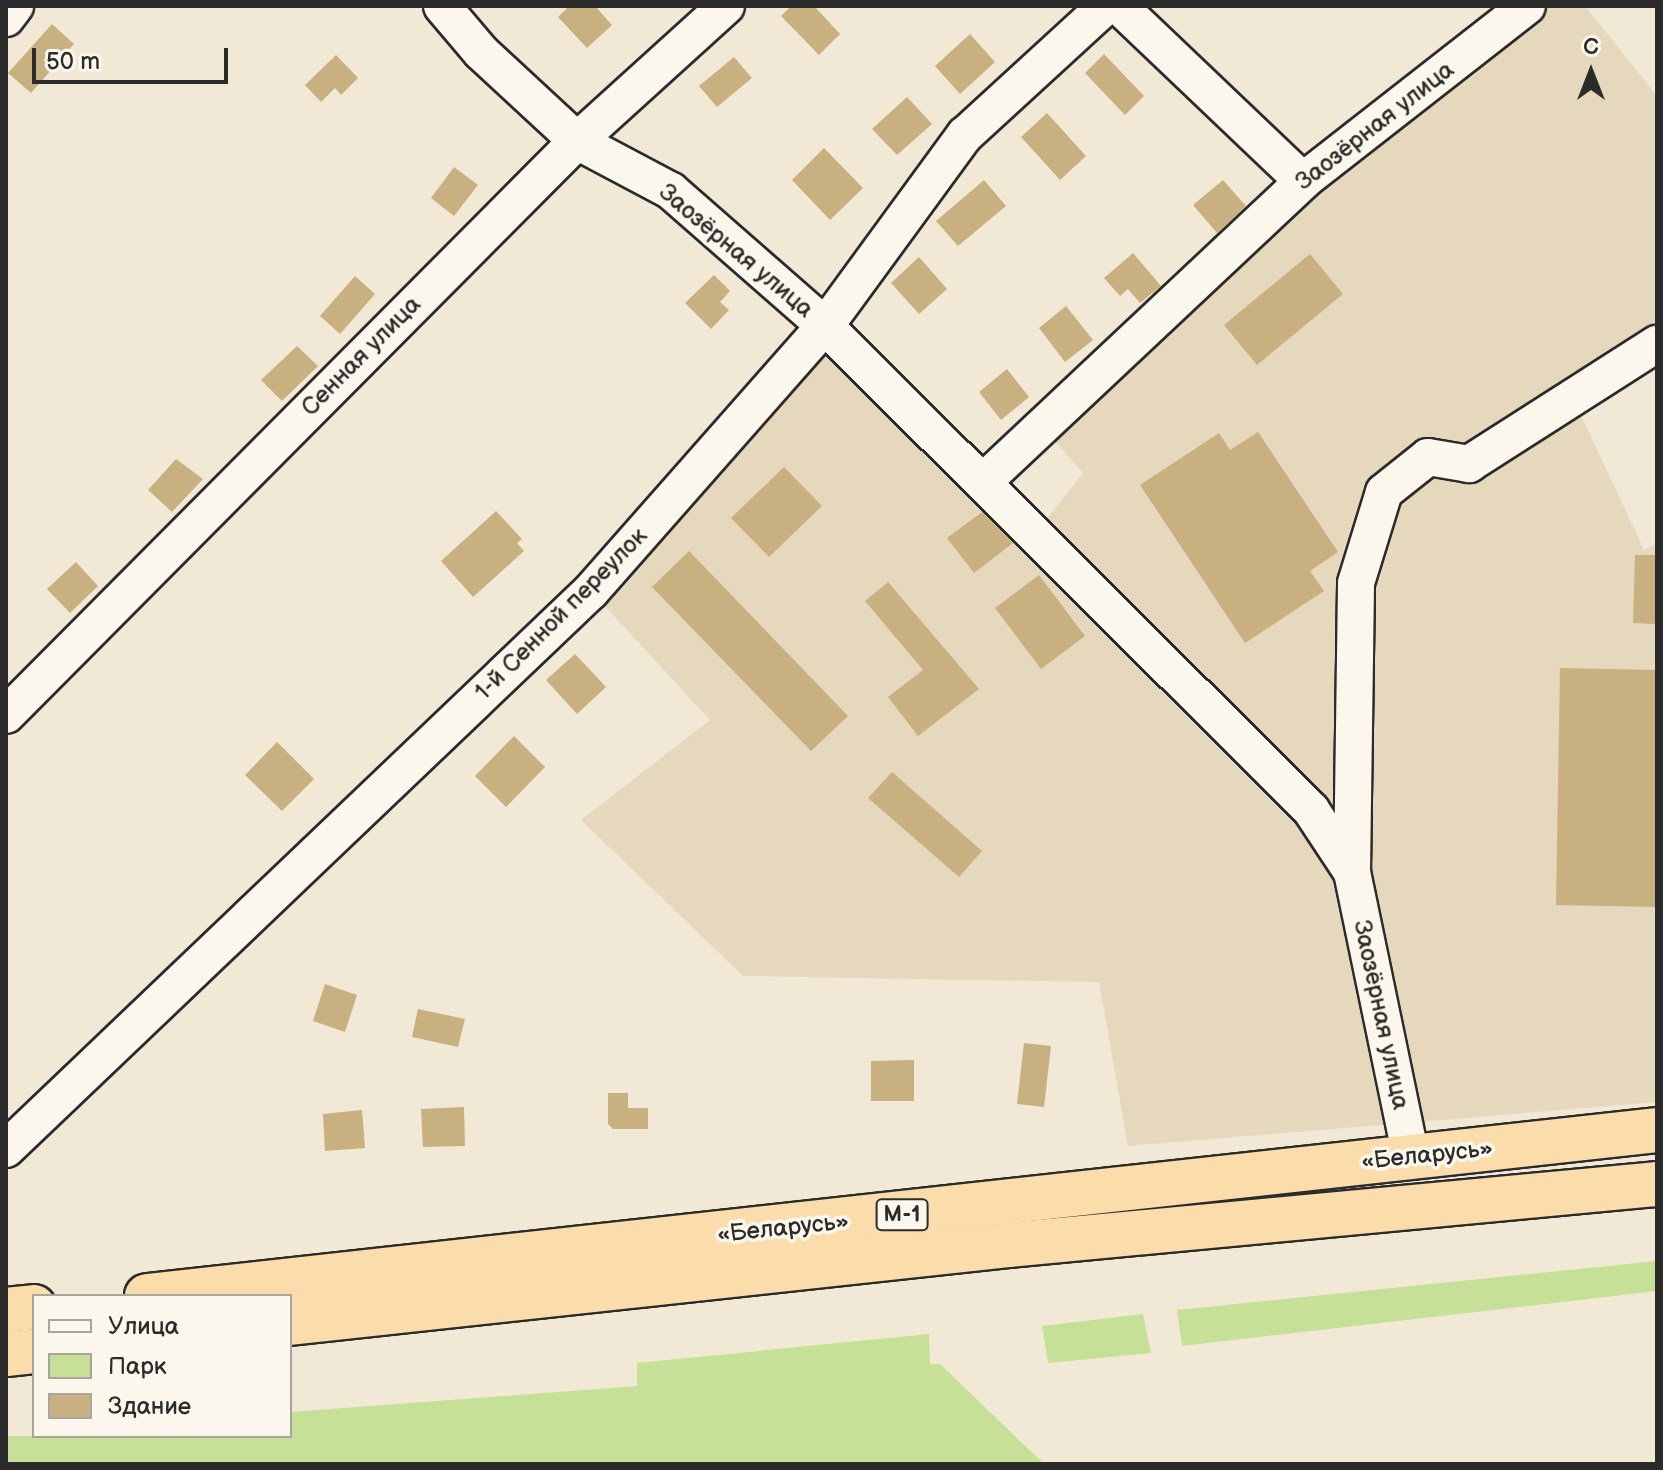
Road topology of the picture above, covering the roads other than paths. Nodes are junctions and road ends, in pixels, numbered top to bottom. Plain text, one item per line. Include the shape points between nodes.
1 (15, 6) edge
2 (442, 6) edge
3 (726, 6) edge
4 (1106, 6) edge
5 (1119, 6) edge
6 (1527, 6) edge
7 (6, 18) edge
8 (577, 141) junction
9 (1303, 181) junction
10 (825, 326) junction
11 (1657, 344) edge
12 (983, 482) junction
13 (6, 715) edge
14 (1352, 872) junction
15 (1657, 1130) edge
16 (6, 1149) edge
17 (1411, 1157) junction
18 (1657, 1184) edge
19 (165, 1294) edge
20 (32, 1307) edge
21 (6, 1310) edge
22 (292, 1323) edge
23 (32, 1351) edge
24 (6, 1354) edge

1 - 7 street
2 - 8 street, Заозёрная улица via 481,52
3 - 8 street, Сенная улица
4 - 10 street, 1-й Сенной переулок via 965,135
5 - 9 street
6 - 9 street, Заозёрная улица
8 - 10 street, Заозёрная улица via 671,191
8 - 13 street, Сенная улица
9 - 12 street, Заозёрная улица
10 - 12 street, Заозёрная улица
10 - 16 street, 1-й Сенной переулок via 591,591
11 - 14 street, Заозёрная улица via 1469,464 1428,457 1384,492 1356,583
12 - 14 street, Заозёрная улица via 1311,810
14 - 17 street, Заозёрная улица
15 - 17 highway, «Беларусь» / М-1
17 - 19 highway, «Беларусь» / М-1
18 - 22 highway, «Беларусь» / М-1 via 1008,1245
20 - 21 highway
23 - 24 highway

